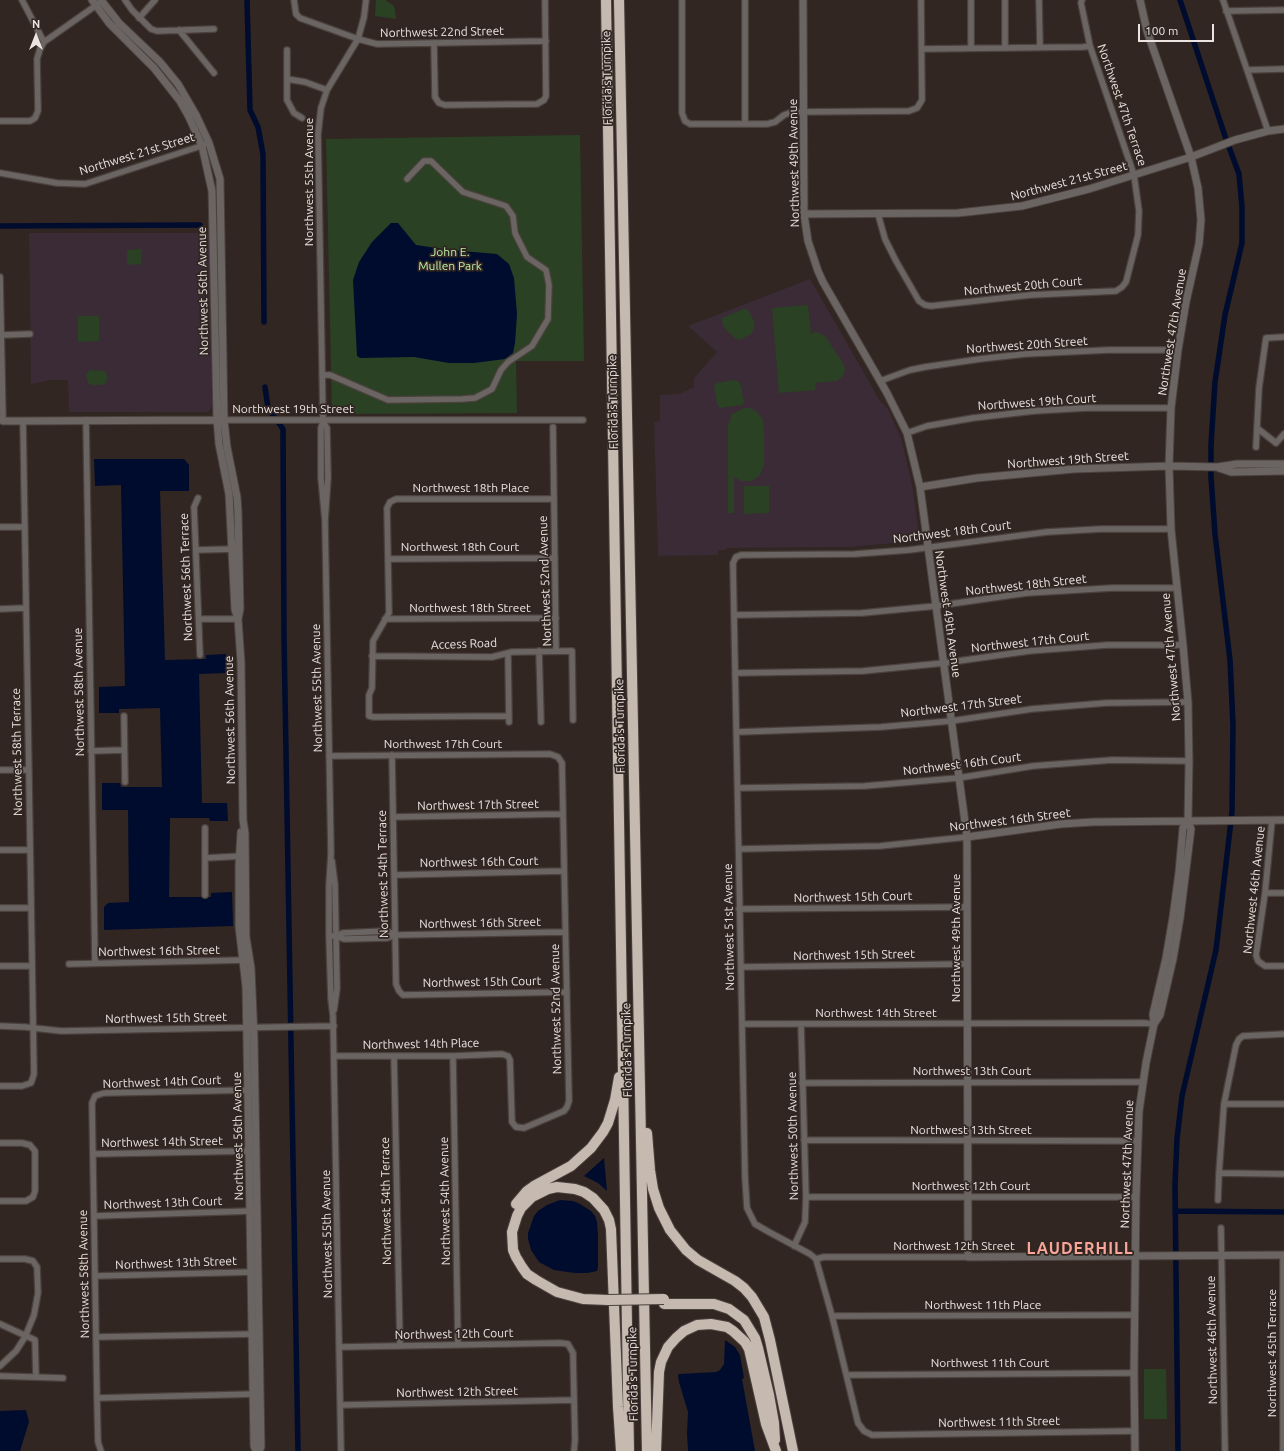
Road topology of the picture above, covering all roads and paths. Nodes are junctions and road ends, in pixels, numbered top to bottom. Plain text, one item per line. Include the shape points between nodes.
1 (22, 0) edge
2 (125, 0) edge
3 (155, 0) edge
4 (294, 0) edge
5 (366, 0) edge
6 (545, 0) edge
7 (606, 0) edge
8 (619, 0) edge
9 (682, 0) edge
10 (745, 0) edge
11 (803, 0) edge
12 (921, 0) edge
13 (971, 0) edge
14 (1005, 0) edge
15 (1039, 0) edge
16 (1082, 0) edge
17 (1140, 0) edge
18 (1223, 0) edge
19 (97, 2) edge
20 (1284, 10) edge
21 (1226, 11) junction
22 (139, 18) junction
23 (214, 29) dead end
24 (179, 30) junction
25 (358, 39) junction
26 (546, 41) junction
27 (44, 42) junction
28 (434, 44) junction
29 (1090, 46) junction
30 (1040, 47) junction
31 (971, 48) junction
32 (1005, 48) junction
33 (922, 49) junction
34 (287, 50) dead end
35 (1284, 69) edge
36 (1247, 70) junction
37 (214, 73) dead end
38 (287, 79) junction
39 (327, 90) junction
40 (804, 112) junction
41 (302, 118) dead end
42 (0, 121) edge
43 (745, 124) junction
44 (1284, 129) edge
45 (1268, 131) junction
46 (205, 144) junction
47 (1191, 157) junction
48 (0, 173) edge
49 (1134, 175) junction
50 (407, 179) dead end
51 (804, 214) junction
52 (878, 214) junction
53 (0, 277) edge
54 (1122, 287) joint
55 (1, 302) edge
56 (30, 334) dead end
57 (2, 335) junction
58 (1284, 337) edge
59 (1178, 350) junction
60 (1, 360) edge
61 (322, 375) junction
62 (880, 381) junction
63 (1171, 408) junction
64 (86, 420) junction
65 (221, 420) junction
66 (583, 420) dead end
67 (1, 421) edge
68 (23, 421) junction
69 (323, 421) junction
70 (553, 427) dead end
71 (1258, 428) junction
72 (907, 433) junction
73 (1284, 434) edge
74 (1256, 447) dead end
75 (1284, 464) edge
76 (1169, 466) junction
77 (1218, 467) junction
78 (1284, 471) edge
79 (920, 487) junction
80 (198, 498) dead end
81 (554, 499) junction
82 (0, 527) edge
83 (24, 527) junction
84 (1171, 529) junction
85 (928, 547) junction
86 (236, 549) junction
87 (196, 550) junction
88 (736, 557) joint
89 (555, 558) junction
90 (388, 559) junction
91 (1176, 588) junction
92 (936, 606) junction
93 (25, 608) junction
94 (0, 609) edge
95 (734, 615) junction
96 (556, 618) junction
97 (199, 619) junction
98 (238, 619) junction
99 (385, 619) junction
100 (1183, 645) junction
101 (539, 651) junction
102 (556, 651) junction
103 (508, 653) junction
104 (200, 655) dead end
105 (372, 656) junction
106 (944, 663) junction
107 (735, 673) junction
108 (1188, 702) junction
109 (124, 716) dead end
110 (573, 720) dead end
111 (951, 721) junction
112 (541, 722) dead end
113 (736, 732) junction
114 (124, 750) junction
115 (91, 751) junction
116 (392, 755) junction
117 (329, 756) junction
118 (558, 757) joint
119 (1189, 761) junction
120 (0, 770) edge
121 (28, 770) junction
122 (958, 778) junction
123 (125, 782) dead end
124 (738, 788) junction
125 (563, 814) junction
126 (393, 817) junction
127 (1272, 820) junction
128 (1284, 820) edge
129 (1188, 821) junction
130 (205, 828) dead end
131 (967, 837) junction
132 (739, 849) junction
133 (0, 850) edge
134 (29, 850) junction
135 (331, 854) junction
136 (242, 856) junction
137 (205, 858) junction
138 (564, 871) junction
139 (394, 875) junction
140 (1265, 893) junction
141 (1284, 893) edge
142 (205, 895) dead end
143 (966, 907) junction
144 (0, 908) edge
145 (31, 908) junction
146 (739, 910) junction
147 (565, 932) junction
148 (395, 935) junction
149 (329, 936) junction
150 (336, 936) junction
151 (246, 960) junction
152 (95, 963) junction
153 (69, 964) dead end
154 (967, 964) junction
155 (0, 966) edge
156 (32, 966) junction
157 (1284, 966) edge
158 (741, 967) junction
159 (399, 991) joint
160 (567, 992) junction
161 (334, 1016) junction
162 (967, 1023) junction
163 (742, 1024) junction
164 (801, 1024) junction
165 (1154, 1024) junction
166 (0, 1026) edge
167 (334, 1026) junction
168 (33, 1028) junction
169 (250, 1028) junction
170 (1284, 1034) edge
171 (334, 1056) junction
172 (394, 1056) junction
173 (453, 1056) junction
174 (508, 1056) joint
175 (623, 1056) junction
176 (967, 1082) junction
177 (1143, 1082) junction
178 (802, 1083) junction
179 (0, 1086) edge
180 (640, 1086) junction
181 (251, 1090) junction
182 (95, 1096) joint
183 (1224, 1104) junction
184 (1284, 1104) edge
185 (804, 1140) junction
186 (968, 1140) junction
187 (1137, 1141) junction
188 (0, 1143) edge
189 (252, 1151) junction
190 (93, 1154) junction
191 (1219, 1173) junction
192 (1284, 1174) edge
193 (806, 1197) junction
194 (1136, 1197) junction
195 (968, 1198) junction
196 (1218, 1200) dead end
197 (0, 1201) edge
198 (254, 1211) junction
199 (94, 1216) junction
200 (1221, 1228) dead end
201 (794, 1246) junction
202 (1284, 1255) edge
203 (1222, 1256) junction
204 (968, 1257) junction
205 (1135, 1257) junction
206 (0, 1259) edge
207 (816, 1259) junction
208 (254, 1272) junction
209 (95, 1276) junction
210 (664, 1301) junction
211 (608, 1303) junction
212 (1135, 1315) junction
213 (832, 1316) junction
214 (0, 1324) edge
215 (256, 1334) junction
216 (25, 1337) junction
217 (96, 1337) junction
218 (458, 1345) junction
219 (400, 1346) junction
220 (340, 1347) junction
221 (0, 1366) edge
222 (1134, 1373) junction
223 (847, 1375) junction
224 (0, 1376) edge
225 (36, 1376) junction
226 (63, 1378) dead end
227 (257, 1394) junction
228 (97, 1398) junction
229 (781, 1399) junction
230 (574, 1400) junction
231 (340, 1405) junction
232 (1135, 1431) junction
233 (101, 1451) edge
234 (258, 1451) edge
235 (341, 1451) edge
236 (574, 1451) edge
237 (621, 1451) edge
238 (629, 1451) edge
239 (647, 1451) edge
240 (656, 1451) edge
241 (776, 1451) edge
242 (793, 1451) edge
243 (1135, 1451) edge
244 (1225, 1451) edge
245 (1284, 1451) edge

1 - 27 street
2 - 22 street
3 - 22 street
4 - 25 street, Northwest 22nd Street via 296,14 300,18
5 - 25 street, Northwest 55th Avenue
6 - 26 street
7 - 175 highway, Florida's Turnpike
8 - 180 highway, Florida's Turnpike
9 - 43 street via 682,113 685,121 690,124
10 - 43 street
11 - 40 street, Northwest 49th Avenue
12 - 33 street
13 - 31 street
14 - 32 street
15 - 30 street
16 - 29 street, Northwest 47th Terrace
17 - 47 street, Northwest 47th Avenue via 1147,31
18 - 21 street
19 - 27 street
19 - 46 street, Northwest 56th Avenue via 108,23 154,68 180,101
20 - 21 street
21 - 36 street
22 - 24 street via 150,29
23 - 24 street
24 - 37 street
25 - 28 street, Northwest 22nd Street via 377,44
25 - 39 street, Northwest 55th Avenue
26 - 28 street, Northwest 22nd Street
26 - 28 street via 546,96 537,104 440,103 436,97
27 - 42 street via 37,58 38,111 35,118 30,121
29 - 30 street
29 - 49 street, Northwest 47th Terrace
30 - 32 street
31 - 32 street
31 - 33 street
33 - 40 street via 922,100 917,108 909,111
34 - 38 street
35 - 36 street
36 - 45 street
38 - 39 street
38 - 41 street via 287,100 294,113
39 - 61 street, Northwest 55th Avenue via 320,108 318,134
40 - 43 street via 792,112 767,124
40 - 51 street, Northwest 49th Avenue
44 - 45 street, Northwest 21st Street
45 - 47 street, Northwest 21st Street
46 - 48 street, Northwest 21st Street via 85,184 57,183
46 - 65 street, Northwest 56th Avenue via 212,191
47 - 49 street, Northwest 21st Street
47 - 59 street, Northwest 47th Avenue via 1198,188 1201,220 1199,244
49 - 52 street, Northwest 21st Street via 1016,207 970,213
49 - 54 street, Northwest 47th Terrace via 1139,211 1138,235 1126,282
50 - 61 street via 424,161 431,161 463,192 506,206 513,216 515,233 527,257 546,270 549,285 548,319 532,346 508,362 492,389 475,398 388,400 330,375
51 - 52 street, Northwest 21st Street
51 - 62 street, Northwest 49th Avenue via 808,240 818,271
52 - 54 street, Northwest 20th Court via 885,239 893,255 919,301 925,305 1030,295 1116,291
53 - 55 street
55 - 57 street
56 - 57 street
57 - 60 street
58 - 71 street via 1266,338 1259,388
59 - 62 street, Northwest 20th Street via 1025,354 924,367
59 - 63 street, Northwest 47th Avenue
60 - 67 street
61 - 69 street, Northwest 55th Avenue
62 - 72 street, Northwest 49th Avenue
63 - 72 street, Northwest 19th Court via 1034,411 926,426
63 - 76 street, Northwest 47th Avenue
64 - 65 street, Northwest 19th Street
64 - 68 street, Northwest 19th Street
64 - 115 street, Northwest 58th Avenue
65 - 69 street, Northwest 19th Street
65 - 86 street, Northwest 56th Avenue via 219,444
66 - 69 street, Northwest 19th Street
67 - 68 street, Northwest 19th Street
68 - 83 street, Northwest 58th Terrace
69 - 117 street, Northwest 55th Avenue via 321,471 325,521
70 - 81 street, Northwest 52nd Avenue
71 - 73 street via 1276,443
71 - 74 street
72 - 79 street, Northwest 49th Avenue
75 - 77 street, Northwest 19th Street via 1237,464
76 - 77 street, Northwest 19th Street
76 - 79 street, Northwest 19th Street via 1053,470
76 - 84 street, Northwest 47th Avenue
77 - 78 street, Northwest 19th Street via 1231,472
79 - 85 street, Northwest 49th Avenue
80 - 87 street, Northwest 56th Terrace via 194,507
81 - 89 street, Northwest 52nd Avenue
81 - 90 street, Northwest 18th Place via 396,499 390,502 387,508
82 - 83 street
83 - 93 street, Northwest 58th Terrace
84 - 85 street, Northwest 18th Court via 1047,532
84 - 91 street, Northwest 47th Avenue
85 - 88 street, Northwest 18th Court via 855,554
85 - 92 street, Northwest 49th Avenue
86 - 87 street
86 - 98 street, Northwest 56th Avenue via 235,610
87 - 97 street, Northwest 56th Terrace
88 - 95 street, Northwest 51st Avenue via 733,562
89 - 90 street, Northwest 18th Court
89 - 96 street, Northwest 52nd Avenue
90 - 99 street via 389,613
91 - 92 street, Northwest 18th Street via 1112,588 1027,593
91 - 100 street, Northwest 47th Avenue
92 - 95 street, Northwest 18th Street via 862,613
92 - 106 street, Northwest 49th Avenue
93 - 94 street
93 - 121 street, Northwest 58th Terrace
95 - 107 street, Northwest 51st Avenue
96 - 99 street, Northwest 18th Street
96 - 102 street, Northwest 52nd Avenue
97 - 98 street
97 - 104 street, Northwest 56th Terrace
98 - 136 street, Northwest 56th Avenue via 241,662
99 - 105 street via 372,641
100 - 106 street, Northwest 17th Court via 1107,645 1036,650
100 - 108 street, Northwest 47th Avenue
101 - 102 street, Access Road
101 - 103 street, Access Road
101 - 112 street
102 - 110 street, Northwest 52nd Avenue via 572,651
103 - 105 street, Access Road via 492,657
103 - 105 street via 509,719 369,716
106 - 107 street, Northwest 17th Court via 863,671
106 - 111 street, Northwest 49th Avenue
107 - 113 street, Northwest 51st Avenue
108 - 111 street, Northwest 17th Street via 1106,703 1040,708
108 - 119 street, Northwest 47th Avenue
109 - 114 street
111 - 113 street, Northwest 17th Street via 881,727
111 - 122 street, Northwest 49th Avenue
113 - 124 street, Northwest 51st Avenue
114 - 115 street
114 - 123 street
115 - 152 street, Northwest 58th Avenue
116 - 117 street, Northwest 17th Court
116 - 118 street, Northwest 17th Court via 550,754
116 - 126 street, Northwest 54th Terrace
117 - 135 street, Northwest 55th Avenue
118 - 125 street, Northwest 52nd Avenue via 562,763
119 - 122 street, Northwest 16th Court via 1112,760 1033,766
119 - 129 street, Northwest 47th Avenue
120 - 121 street
121 - 134 street, Northwest 58th Terrace
122 - 124 street, Northwest 16th Court via 865,786
122 - 131 street, Northwest 49th Avenue
124 - 132 street, Northwest 51st Avenue
125 - 126 street, Northwest 17th Street
125 - 138 street, Northwest 52nd Avenue
126 - 139 street, Northwest 54th Terrace
127 - 128 street, Northwest 16th Street
127 - 129 street, Northwest 16th Street
127 - 140 street, Northwest 46th Avenue
129 - 131 street, Northwest 16th Street via 1061,824
129 - 165 street, Northwest 47th Avenue via 1190,829 1183,872 1180,918 1163,988 1160,1015
130 - 137 street
131 - 132 street, Northwest 16th Street via 880,846
131 - 143 street, Northwest 49th Avenue
132 - 146 street, Northwest 51st Avenue
133 - 134 street
134 - 145 street, Northwest 58th Terrace
135 - 149 street, Northwest 55th Avenue
135 - 150 street, Northwest 55th Avenue via 335,885
136 - 137 street
136 - 151 street, Northwest 56th Avenue
137 - 142 street
138 - 139 street, Northwest 16th Court
138 - 147 street, Northwest 52nd Avenue
139 - 148 street, Northwest 54th Terrace
140 - 141 street
140 - 157 street, Northwest 46th Avenue via 1256,955 1258,961 1265,966
143 - 146 street, Northwest 15th Court
143 - 154 street, Northwest 49th Avenue
144 - 145 street
145 - 156 street, Northwest 58th Terrace
146 - 158 street, Northwest 51st Avenue
147 - 148 street, Northwest 16th Street
147 - 160 street, Northwest 52nd Avenue
148 - 150 street, Northwest 16th Street via 387,938 344,939
148 - 159 street, Northwest 54th Terrace via 396,984
149 - 150 street, Northwest 16th Street
149 - 161 street, Northwest 55th Avenue
150 - 161 street, Northwest 55th Avenue via 337,989
151 - 152 street, Northwest 16th Street
151 - 169 street, Northwest 56th Avenue via 252,990
152 - 153 street, Northwest 16th Street
154 - 158 street, Northwest 15th Street
154 - 162 street, Northwest 49th Avenue
155 - 156 street
156 - 168 street, Northwest 58th Terrace
158 - 163 street, Northwest 51st Avenue
159 - 160 street, Northwest 15th Court via 403,995
160 - 174 street, Northwest 52nd Avenue via 569,1101 564,1111 524,1128 516,1127 512,1122
161 - 167 street, Northwest 55th Avenue
162 - 164 street, Northwest 14th Street
162 - 165 street, Northwest 14th Street
162 - 176 street, Northwest 49th Avenue
163 - 164 street, Northwest 14th Street
163 - 201 street, Northwest 51st Avenue via 747,1208 755,1224
164 - 178 street, Northwest 50th Avenue
165 - 177 street, Northwest 47th Avenue
166 - 168 street, Northwest 15th Street
167 - 169 street, Northwest 15th Street
167 - 171 street, Northwest 55th Avenue
168 - 169 street, Northwest 15th Street via 61,1031
168 - 179 street, Northwest 58th Terrace via 34,1074 31,1083 22,1086
169 - 181 street, Northwest 56th Avenue
170 - 183 street via 1250,1035 1239,1039
171 - 172 street, Northwest 14th Place
171 - 220 street, Northwest 55th Avenue
172 - 173 street, Northwest 14th Place
172 - 219 street, Northwest 54th Terrace
173 - 174 street, Northwest 14th Place
173 - 218 street, Northwest 54th Avenue
175 - 211 highway via 612,1112 598,1140 571,1166 527,1191 511,1213 507,1231 511,1258 523,1277 543,1292 568,1302
175 - 238 highway, Florida's Turnpike
176 - 177 street, Northwest 13th Court
176 - 178 street, Northwest 13th Court
176 - 186 street, Northwest 49th Avenue
177 - 187 street, Northwest 47th Avenue
178 - 185 street, Northwest 50th Avenue
180 - 229 highway via 650,1170 659,1208 670,1230 686,1250 704,1264 735,1281 752,1297 764,1317
180 - 239 highway, Florida's Turnpike
181 - 182 street, Northwest 14th Court via 104,1093
181 - 189 street, Northwest 56th Avenue
182 - 190 street, Northwest 58th Avenue via 92,1103
183 - 184 street
183 - 191 street
185 - 186 street, Northwest 13th Street
185 - 193 street, Northwest 50th Avenue
186 - 187 street, Northwest 13th Street
186 - 195 street, Northwest 49th Avenue
187 - 194 street, Northwest 47th Avenue
188 - 197 street via 22,1143 30,1145 35,1151 35,1191 32,1198 26,1201
189 - 190 street, Northwest 14th Street
189 - 198 street, Northwest 56th Avenue
190 - 199 street, Northwest 58th Avenue
191 - 192 street
191 - 196 street
193 - 195 street, Northwest 12th Court
193 - 201 street, Northwest 50th Avenue via 805,1222
194 - 195 street, Northwest 12th Court
194 - 205 street, Northwest 47th Avenue
195 - 204 street, Northwest 49th Avenue
198 - 199 street, Northwest 13th Court
198 - 208 street, Northwest 56th Avenue
199 - 209 street, Northwest 58th Avenue
200 - 203 street, Northwest 46th Avenue
201 - 207 street, Northwest 51st Avenue
202 - 203 street, Northwest 12th Street
202 - 245 street, Northwest 45th Terrace
203 - 205 street, Northwest 12th Street
203 - 244 street, Northwest 46th Avenue
204 - 205 street, Northwest 12th Street
204 - 207 street, Northwest 12th Street
205 - 212 street, Northwest 47th Avenue
206 - 216 street via 26,1259 33,1261 37,1268 38,1293 34,1315
207 - 213 street
208 - 209 street, Northwest 13th Street
208 - 215 street, Northwest 56th Avenue
209 - 217 street, Northwest 58th Avenue
210 - 211 highway, bridge
210 - 229 highway via 712,1298 727,1302 741,1311 762,1338
210 - 241 highway via 714,1304 729,1309 747,1324 755,1338 769,1395
211 - 237 highway via 557,1292 527,1274 513,1250 512,1232 521,1208 532,1197 548,1189 575,1189 593,1198 609,1220
212 - 213 street, Northwest 11th Place
212 - 222 street, Northwest 47th Avenue
213 - 223 street
214 - 216 street
215 - 217 street
215 - 227 street, Northwest 56th Avenue
216 - 221 street via 16,1351
216 - 225 street via 32,1338 36,1343
217 - 228 street, Northwest 58th Avenue
218 - 219 street, Northwest 12th Court
218 - 230 street, Northwest 12th Court via 568,1344 573,1353
219 - 220 street, Northwest 12th Court
220 - 231 street, Northwest 55th Avenue
222 - 223 street, Northwest 11th Court
222 - 232 street, Northwest 47th Avenue
223 - 232 street, Northwest 11th Street via 858,1423 864,1432 872,1435
224 - 225 street
225 - 226 street
227 - 228 street
227 - 234 street, Northwest 56th Avenue via 261,1447
228 - 233 street, Northwest 58th Avenue via 98,1442
229 - 242 highway
230 - 231 street, Northwest 12th Street
230 - 236 street
231 - 235 street, Northwest 55th Avenue
232 - 243 street, Northwest 47th Avenue
240 - 241 highway via 661,1362 668,1347 684,1331 697,1325 711,1324 727,1327 745,1342 749,1349 766,1424

